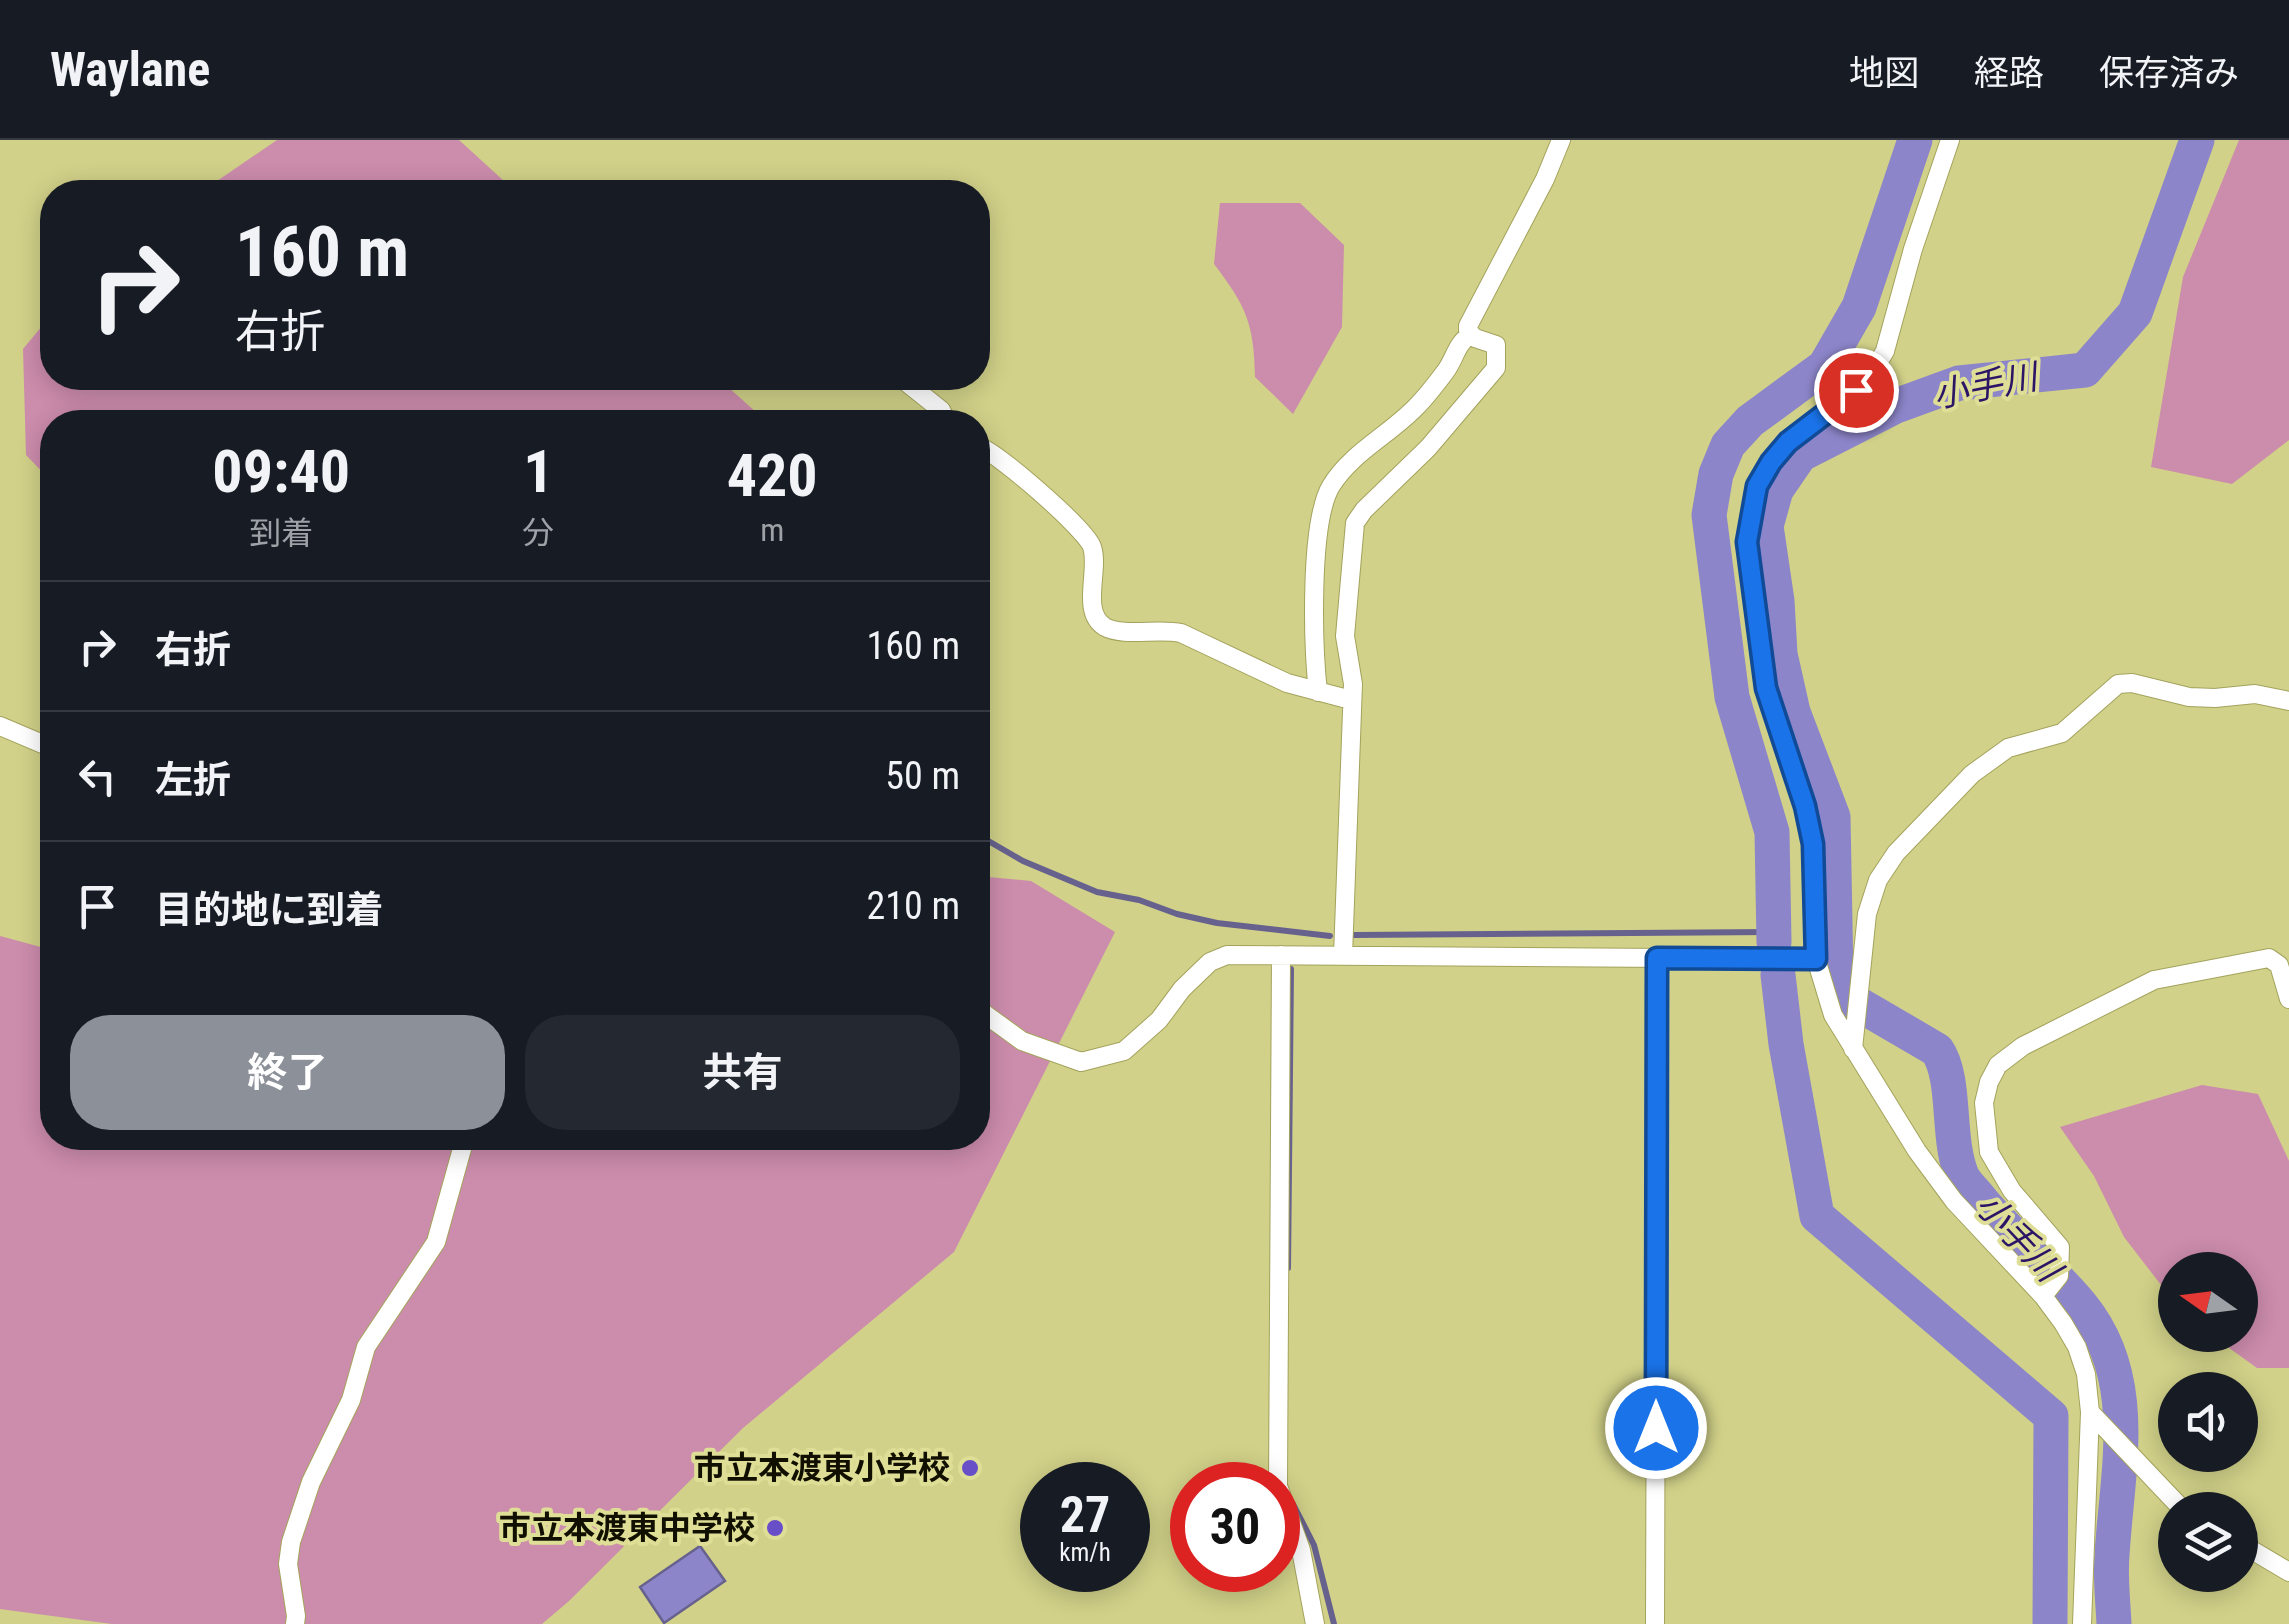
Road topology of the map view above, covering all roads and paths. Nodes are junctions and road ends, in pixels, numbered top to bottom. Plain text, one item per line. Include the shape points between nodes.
1 (1561, 140) edge
2 (1950, 140) edge
3 (1470, 335) junction
4 (916, 390) edge
5 (941, 410) edge
6 (990, 455) edge
7 (1318, 692) junction
8 (1351, 700) junction
9 (2289, 701) edge
10 (0, 726) edge
11 (40, 743) edge
12 (1281, 955) junction
13 (1343, 956) junction
14 (1657, 958) junction
15 (1816, 959) junction
16 (2289, 999) edge
17 (990, 1018) edge
18 (1853, 1049) junction
19 (462, 1150) edge
20 (2052, 1287) junction
21 (2090, 1412) junction
22 (2166, 1492) edge
23 (2258, 1554) edge
24 (2289, 1572) edge
25 (294, 1624) edge
26 (1315, 1624) edge
27 (1655, 1624) edge
28 (2082, 1624) edge

1 - 3 street via 1472,317
2 - 15 street via 1885,351 1870,376 1771,462 1750,510 1747,542 1766,688 1813,844
3 - 7 street via 1448,370 1349,465 1323,504
3 - 8 street via 1496,344 1496,368 1355,523 1345,636
4 - 5 street
6 - 7 street via 1088,536 1096,566 1093,611 1107,628 1181,633
7 - 8 street
8 - 13 street
9 - 18 street via 2118,684 2062,733 2008,748 1972,774 1878,880 1867,914
10 - 11 street
12 - 13 street
12 - 17 street via 1227,955 1210,962 1124,1050 1082,1062 1022,1042
12 - 26 street via 1278,1486 1301,1550
13 - 14 street
14 - 15 street
14 - 27 street
15 - 18 street via 1833,1015
16 - 20 street via 2279,965 2269,958 2154,980 2023,1046 1998,1066 1984,1103 1989,1152 2060,1247
18 - 20 street via 1954,1201
19 - 25 street via 436,1242 366,1347 351,1400 311,1482 288,1564
20 - 21 street via 2086,1374
21 - 22 street
21 - 28 street
23 - 24 street

